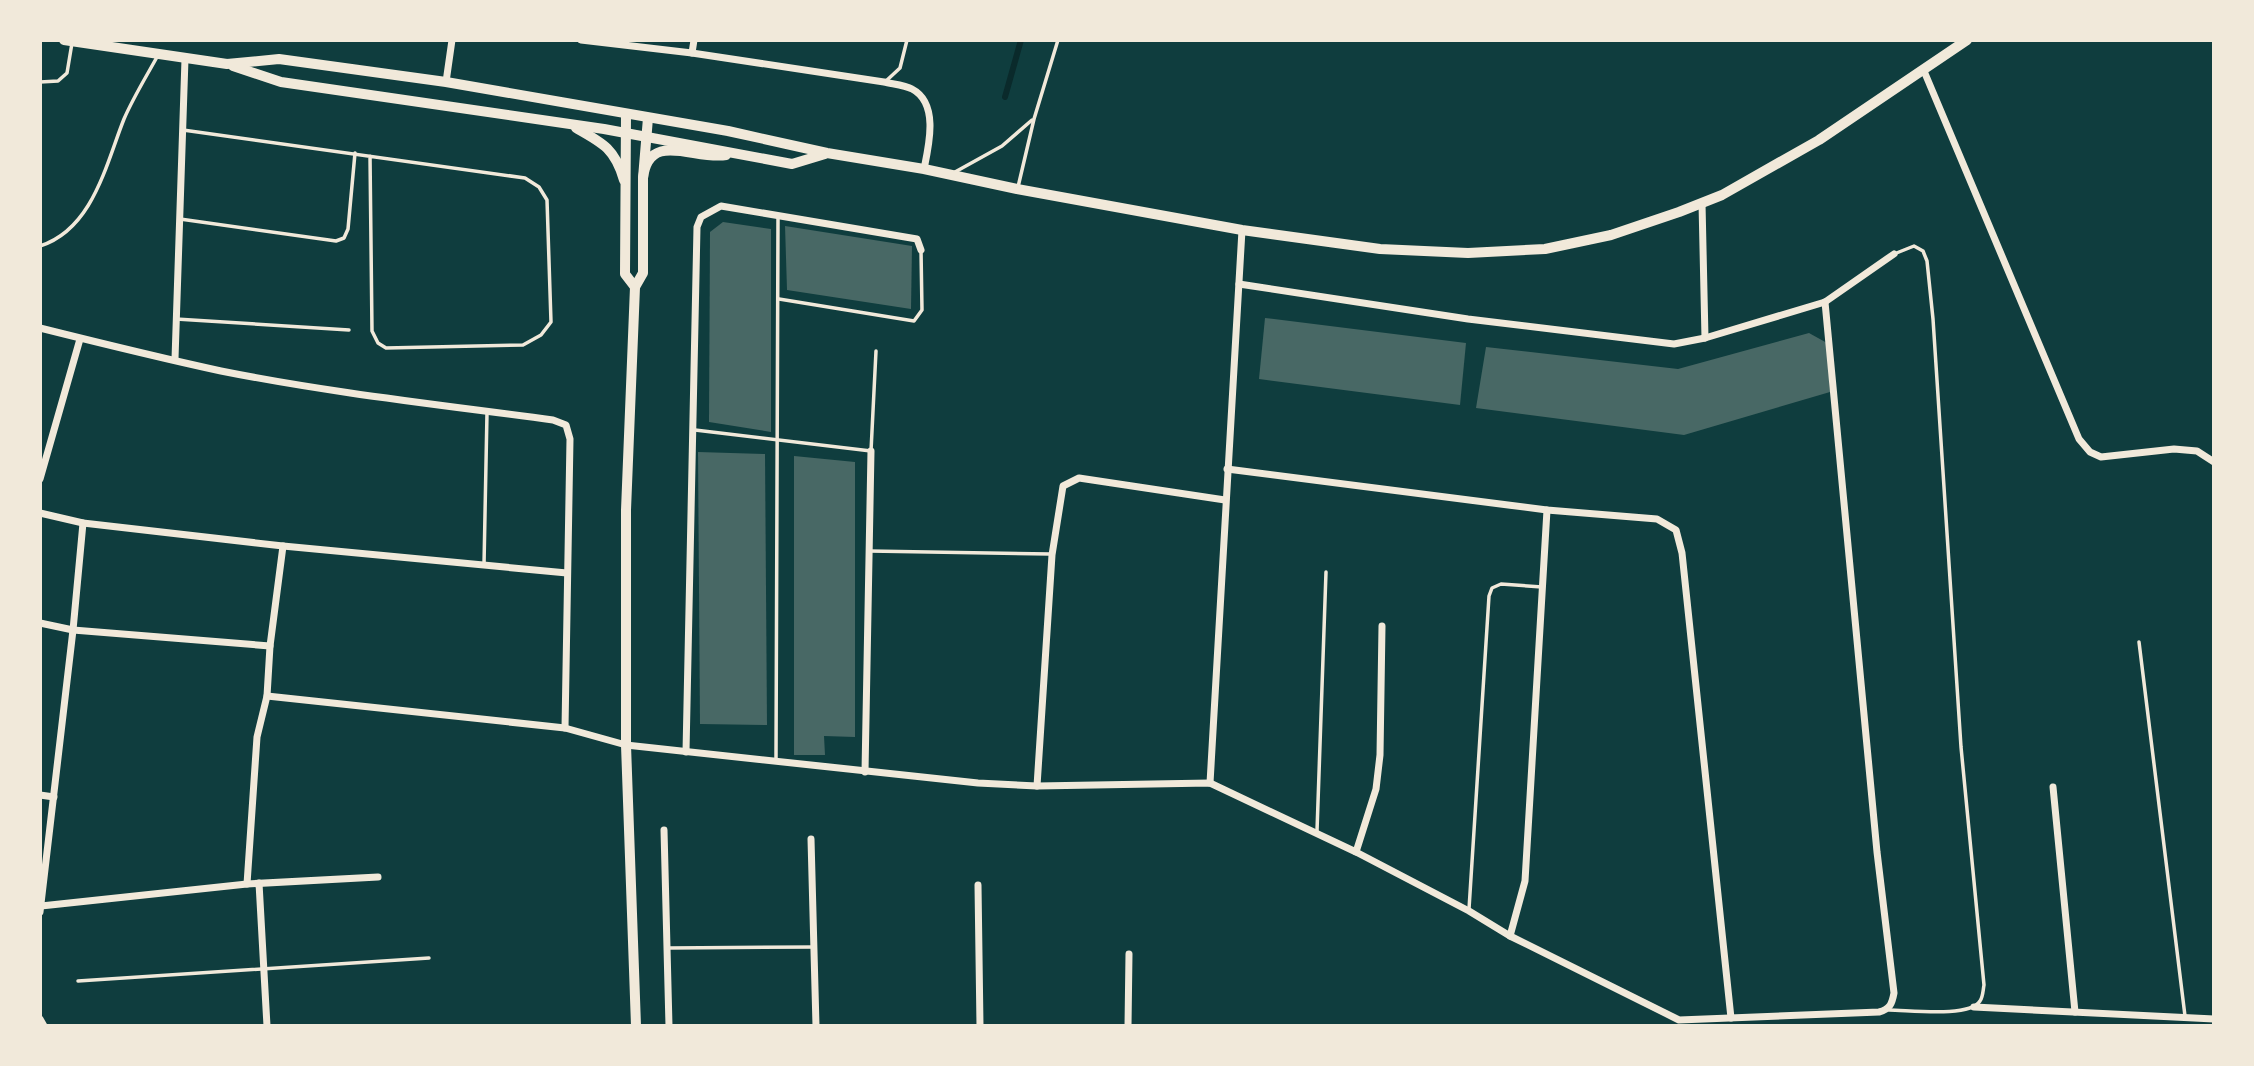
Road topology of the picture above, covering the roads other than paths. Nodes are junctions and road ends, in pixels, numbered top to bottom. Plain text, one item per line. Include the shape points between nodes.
1 (452, 40) edge
2 (581, 40) edge
3 (695, 40) edge
4 (907, 40) edge
5 (1058, 40) edge
6 (1967, 40) edge
7 (68, 41) edge
8 (88, 42) edge
9 (692, 53) junction
10 (158, 55) junction
11 (186, 59) junction
12 (227, 64) junction
13 (1924, 71) junction
14 (40, 82) edge
15 (446, 82) junction
16 (884, 82) junction
17 (626, 114) junction
18 (648, 118) junction
19 (1034, 119) junction
20 (572, 125) junction
21 (183, 130) junction
22 (625, 133) junction
23 (646, 137) junction
24 (355, 153) junction
25 (733, 153) junction
26 (827, 153) junction
27 (370, 156) junction
28 (924, 169) junction
29 (950, 175) junction
30 (643, 178) junction
31 (624, 180) junction
32 (1017, 189) junction
33 (1702, 203) junction
34 (779, 216) junction
35 (180, 219) junction
36 (1242, 230) junction
37 (40, 246) edge
38 (921, 250) joint
39 (1894, 254) joint
40 (1239, 284) junction
41 (635, 287) junction
42 (779, 299) junction
43 (1825, 302) junction
44 (176, 319) junction
45 (40, 328) edge
46 (349, 330) dead end
47 (1705, 338) junction
48 (80, 339) junction
49 (876, 351) dead end
50 (175, 359) junction
51 (487, 411) junction
52 (692, 429) junction
53 (779, 440) junction
54 (871, 451) junction
55 (2214, 462) edge
56 (1227, 469) junction
57 (40, 479) edge
58 (1225, 500) junction
59 (1547, 510) junction
60 (40, 513) edge
61 (83, 523) junction
62 (283, 547) junction
63 (869, 551) junction
64 (1052, 555) junction
65 (484, 565) junction
66 (1326, 572) dead end
67 (567, 573) junction
68 (1542, 587) junction
69 (40, 623) edge
70 (1382, 626) dead end
71 (73, 630) junction
72 (2139, 642) dead end
73 (270, 646) junction
74 (267, 696) junction
75 (565, 728) junction
76 (626, 745) junction
77 (686, 752) junction
78 (776, 762) junction
79 (865, 772) junction
80 (1210, 783) junction
81 (1037, 786) junction
82 (2053, 787) dead end
83 (40, 795) edge
84 (54, 797) junction
85 (664, 830) dead end
86 (1317, 833) junction
87 (811, 839) dead end
88 (1356, 852) junction
89 (378, 877) dead end
90 (259, 883) junction
91 (247, 884) junction
92 (978, 885) dead end
93 (41, 906) edge
94 (1469, 911) junction
95 (40, 912) edge
96 (1510, 936) junction
97 (814, 947) junction
98 (667, 948) junction
99 (1129, 954) dead end
100 (429, 958) dead end
101 (264, 967) junction
102 (78, 981) dead end
103 (1974, 1007) junction
104 (1883, 1011) junction
105 (2075, 1012) junction
106 (1731, 1018) junction
107 (2186, 1018) junction
108 (40, 1019) edge
109 (2214, 1019) edge
110 (1678, 1023) edge
111 (44, 1026) edge
112 (267, 1026) edge
113 (636, 1026) edge
114 (668, 1026) edge
115 (816, 1026) edge
116 (980, 1026) edge
117 (1128, 1026) edge

1 - 15 street
2 - 9 street
3 - 9 street
4 - 16 lane via 900,68
5 - 19 lane
6 - 13 main road
7 - 8 main road
7 - 14 lane via 67,73 58,81
8 - 10 main road
9 - 16 street
10 - 11 main road
10 - 37 lane via 125,117 107,170 83,215 53,242
11 - 12 main road
11 - 21 street
12 - 15 main road via 279,59
12 - 20 main road via 281,82
13 - 33 main road via 1786,160
13 - 55 street via 2079,439 2101,457 2197,450
15 - 17 main road
16 - 28 street via 913,89 926,106 930,135
17 - 18 main road
17 - 22 street
18 - 23 street
18 - 26 main road
19 - 29 lane via 1002,146
19 - 32 lane
20 - 22 main road
20 - 31 main road via 607,146
21 - 24 lane
21 - 35 street
22 - 23 main road
22 - 31 street
23 - 25 main road
23 - 30 street
24 - 27 lane
24 - 35 lane via 344,238 336,241
25 - 26 main road via 792,164
25 - 30 main road via 713,157 661,150 651,157
26 - 28 main road
27 - 27 lane via 525,178 539,187 547,200 551,322 541,335 523,345 386,348 378,343 372,331
28 - 29 main road
29 - 32 main road
30 - 41 street via 643,273
31 - 41 street via 625,274
32 - 36 main road
33 - 36 main road via 1611,235 1515,251 1380,249
33 - 47 street
34 - 38 street via 917,239
34 - 42 lane
34 - 52 street via 721,206 701,217 697,228
35 - 44 street
36 - 40 street
38 - 42 lane via 922,310 914,321
39 - 43 street
39 - 103 lane via 1910,246 1923,251 1932,307 1961,747 1984,985 1982,999
40 - 47 street via 1674,344
40 - 56 street
41 - 76 street via 626,510
42 - 53 lane
43 - 47 street
43 - 104 street via 1875,839 1895,993
44 - 46 lane
44 - 50 street
45 - 48 street
48 - 50 street
48 - 57 street
49 - 54 lane
50 - 51 street via 359,394
51 - 65 lane
51 - 67 street via 566,425 570,439
52 - 53 lane
52 - 77 street
53 - 54 lane
53 - 78 lane
54 - 63 street
56 - 58 street
56 - 59 street
58 - 64 street via 1079,478 1063,486
58 - 80 street
59 - 68 street
59 - 106 street via 1657,519 1676,530
60 - 61 street
61 - 62 street
61 - 71 street
62 - 65 street
62 - 73 street
63 - 64 lane
63 - 79 street
64 - 81 street
65 - 67 street
66 - 86 lane
67 - 75 street
68 - 94 lane via 1502,584 1492,588 1489,596
68 - 96 street via 1525,881
69 - 71 street
70 - 88 street via 1380,755 1376,789
71 - 73 street
71 - 84 street
72 - 107 lane
73 - 74 street
74 - 75 street
74 - 91 street via 257,737
75 - 76 street
76 - 77 street
76 - 113 street
77 - 78 street
78 - 79 street
79 - 81 street
80 - 81 street
80 - 86 street
82 - 105 street
83 - 84 street
84 - 93 street
85 - 98 street
86 - 88 street
87 - 97 street
88 - 94 street
89 - 90 street
90 - 91 street
90 - 101 street
91 - 93 street
92 - 116 street
93 - 95 street
94 - 96 street
96 - 110 street
97 - 98 lane
97 - 115 street
98 - 114 street
99 - 117 street
100 - 101 lane
101 - 102 lane
101 - 112 street
103 - 104 lane
103 - 105 street
104 - 106 street
105 - 107 street
106 - 110 street
107 - 109 street
108 - 111 street

